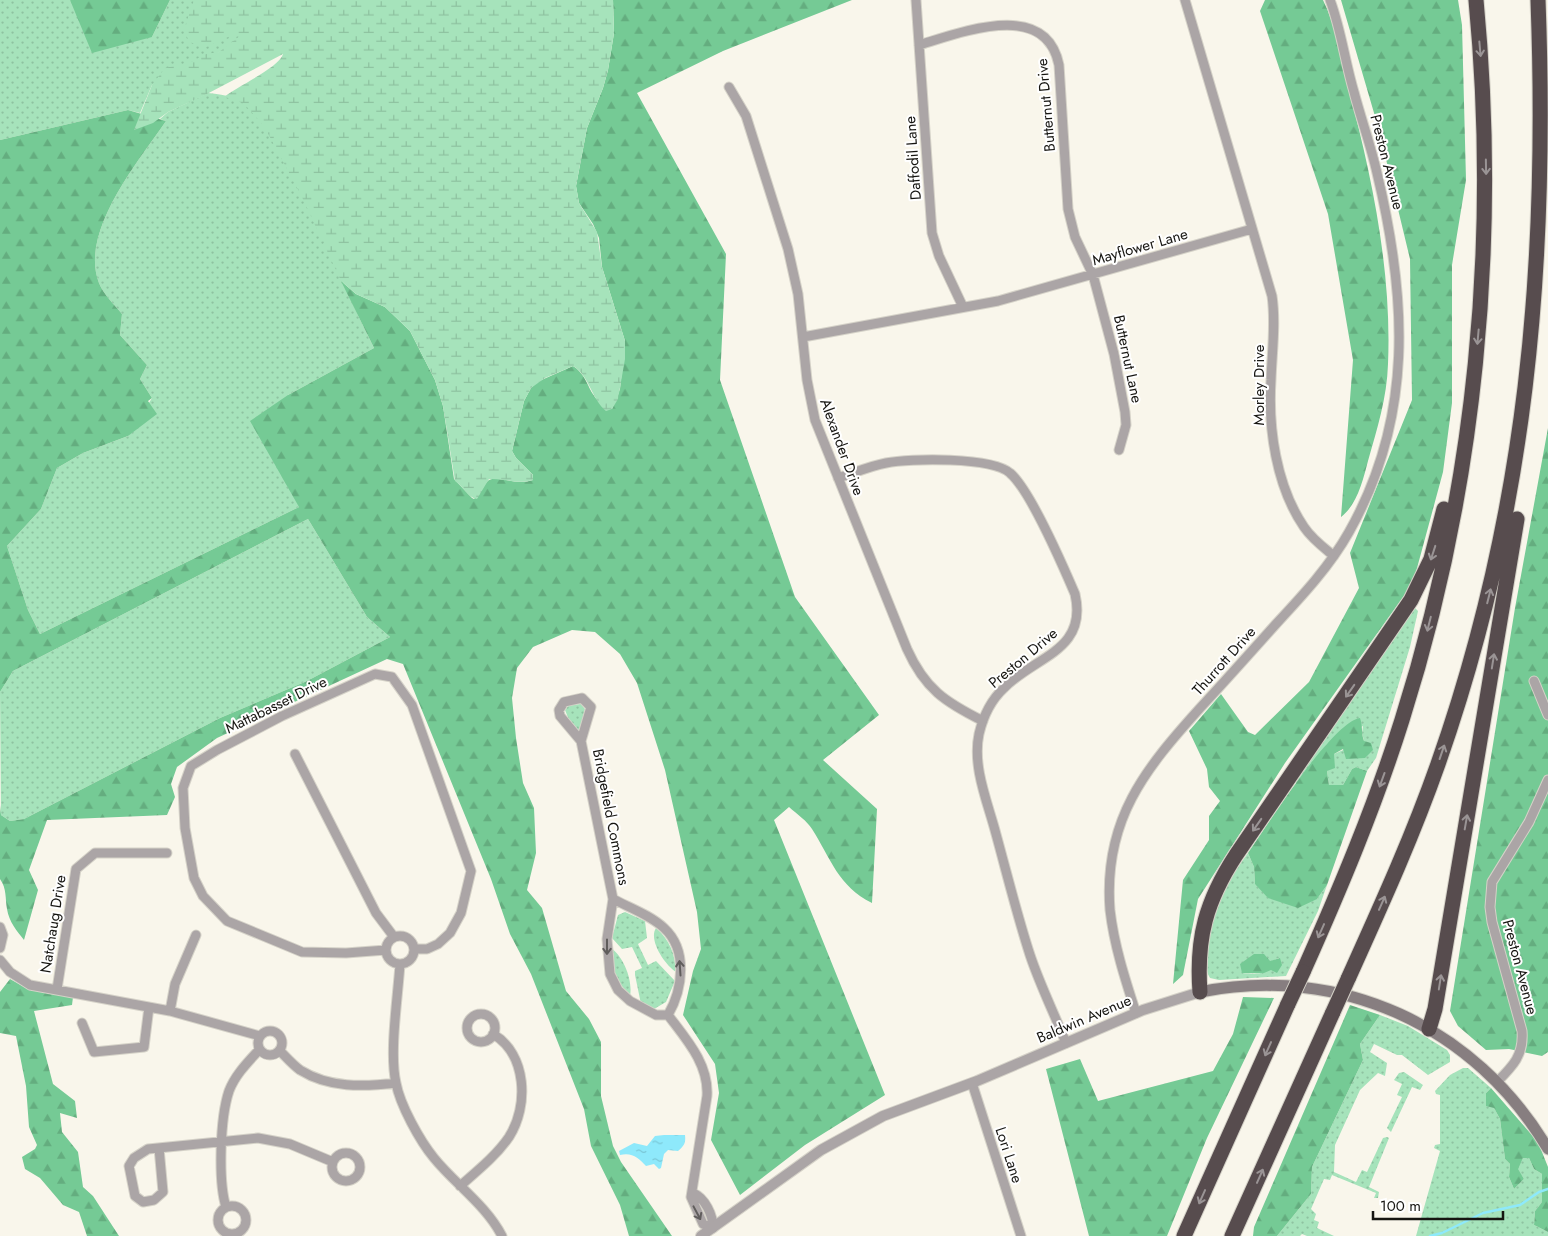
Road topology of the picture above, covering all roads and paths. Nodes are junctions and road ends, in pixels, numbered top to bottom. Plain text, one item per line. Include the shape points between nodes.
1 (916, 0) edge
2 (1330, 0) edge
3 (1476, 0) edge
4 (1538, 0) edge
5 (1188, 1) edge
6 (919, 45) junction
7 (729, 87) dead end
8 (1252, 228) junction
9 (1093, 275) junction
10 (963, 307) junction
11 (1400, 335) joint
12 (803, 337) junction
13 (1118, 450) dead end
14 (1517, 468) junction
15 (1461, 474) junction
16 (838, 478) junction
17 (1334, 556) junction
18 (1534, 681) dead end
19 (1548, 715) edge
20 (983, 722) junction
21 (581, 741) junction
22 (295, 754) dead end
23 (1548, 780) edge
24 (167, 852) dead end
25 (613, 899) junction
26 (0, 927) edge
27 (196, 935) dead end
28 (394, 937) junction
29 (0, 948) edge
30 (414, 949) junction
31 (386, 950) junction
32 (0, 960) edge
33 (400, 964) junction
34 (57, 990) junction
35 (1200, 992) junction
36 (149, 1007) junction
37 (170, 1011) junction
38 (1136, 1013) junction
39 (668, 1015) junction
40 (82, 1024) dead end
41 (1429, 1029) junction
42 (493, 1034) dead end
43 (260, 1036) junction
44 (1066, 1042) junction
45 (259, 1050) junction
46 (280, 1051) junction
47 (1497, 1082) junction
48 (396, 1083) junction
49 (972, 1083) junction
50 (222, 1141) junction
51 (159, 1148) junction
52 (1548, 1149) edge
53 (333, 1162) dead end
54 (460, 1186) junction
55 (226, 1207) dead end
56 (716, 1232) edge
57 (502, 1236) edge
58 (701, 1236) edge
59 (1020, 1236) edge
60 (1184, 1236) edge
61 (1232, 1236) edge

1 - 6 street, Daffodil Lane
2 - 11 street, Preston Avenue via 1383,200
3 -> 15 highway via 1484,118 1485,216 1478,336
4 - 14 highway via 1544,128 1542,244 1532,363
5 - 8 street
6 - 9 street, Butternut Drive via 1006,19 1030,23 1047,36 1059,65 1071,223
6 - 10 street, Daffodil Lane via 932,232 939,256
7 - 12 street, Alexander Drive via 746,116 788,249
8 - 9 street, Mayflower Lane
8 - 17 street, Morley Drive via 1274,308 1270,407 1278,460 1303,526
9 - 10 street, Mayflower Lane via 998,301
9 - 13 street, Butternut Lane via 1125,412 1126,425
10 - 12 street, Mayflower Lane
11 - 17 street, Thurrott Drive via 1397,388 1388,437 1360,510
12 - 16 street, Alexander Drive via 810,398
41 -> 14 highway via 1435,1009 1520,503
61 -> 14 highway, bridge via 1416,823 1454,716 1489,598
15 -> 35 highway via 1448,498 1431,559 1412,600 1216,888 1202,933
15 -> 60 highway, bridge via 1438,585 1402,720 1353,856
16 - 20 street, Alexander Drive via 920,675 941,698
16 - 20 street, Preston Drive via 886,463 978,461 1008,471 1023,489 1075,594 1078,620 1064,644 1004,687
17 - 38 street, Thurrott Drive via 1163,750 1140,780 1128,806 1114,848 1110,908 1117,949
18 - 19 street
20 - 44 street, Preston Drive via 978,749 980,777 1030,955
21 - 21 street, Bridgefield Commons via 590,705 582,698 567,700 560,706 559,713
21 - 25 street, Bridgefield Commons
22 - 28 street via 376,913
23 - 47 street, Preston Avenue via 1529,822 1492,882 1492,922 1523,1044 1514,1065
24 - 34 street, Natchaug Drive via 95,853 76,869
25 -> 39 street, Bridgefield Commons via 606,951 613,982 636,1005 656,1015
39 -> 25 street, Bridgefield Commons via 681,977 682,966 677,949 665,929
26 - 29 street via 3,935
27 - 37 street via 175,984
28 - 30 street via 405,937
28 - 31 street
30 - 31 street, Mattabasset Drive via 427,949 450,933 461,913 471,871 412,706 392,677 376,674 274,720 191,766 183,788 184,818 194,878 203,896 227,921 302,952
30 - 33 street via 411,958
31 - 33 street via 389,958
32 - 34 street, Natchaug Drive via 10,972 30,985
33 - 48 street via 394,1058
34 - 36 street, Natchaug Drive
35 - 38 street, Baldwin Avenue
35 - 41 main road, Baldwin Avenue via 1258,985 1311,988 1377,1004
36 - 37 street, Natchaug Drive
36 - 40 street via 144,1047 94,1052
37 - 43 street, Natchaug Drive
38 - 44 street, Baldwin Avenue
39 - 56 street via 701,1063 707,1084 693,1193 711,1214
41 - 47 main road, Baldwin Avenue via 1472,1059
42 - 54 street via 503,1040 515,1058 521,1088 517,1121 499,1150
43 - 45 street
43 - 46 street, Natchaug Drive via 268,1031 277,1033 282,1041
44 - 49 street, Baldwin Avenue
45 - 46 street via 272,1056
45 - 50 street via 241,1070 230,1090 223,1118
46 - 48 street, Natchaug Drive via 299,1069 322,1080 360,1087
47 - 52 main road
48 - 54 street via 419,1136
49 - 56 street, Baldwin Avenue via 891,1112 842,1137 808,1159
49 - 59 street, Lori Lane
50 - 51 street
50 - 53 street via 258,1138 290,1144
50 - 55 street via 222,1194
51 - 51 street via 148,1149 134,1158 129,1166 135,1196 143,1202 154,1200 163,1192
54 - 57 street
56 - 58 street, Baldwin Avenue

